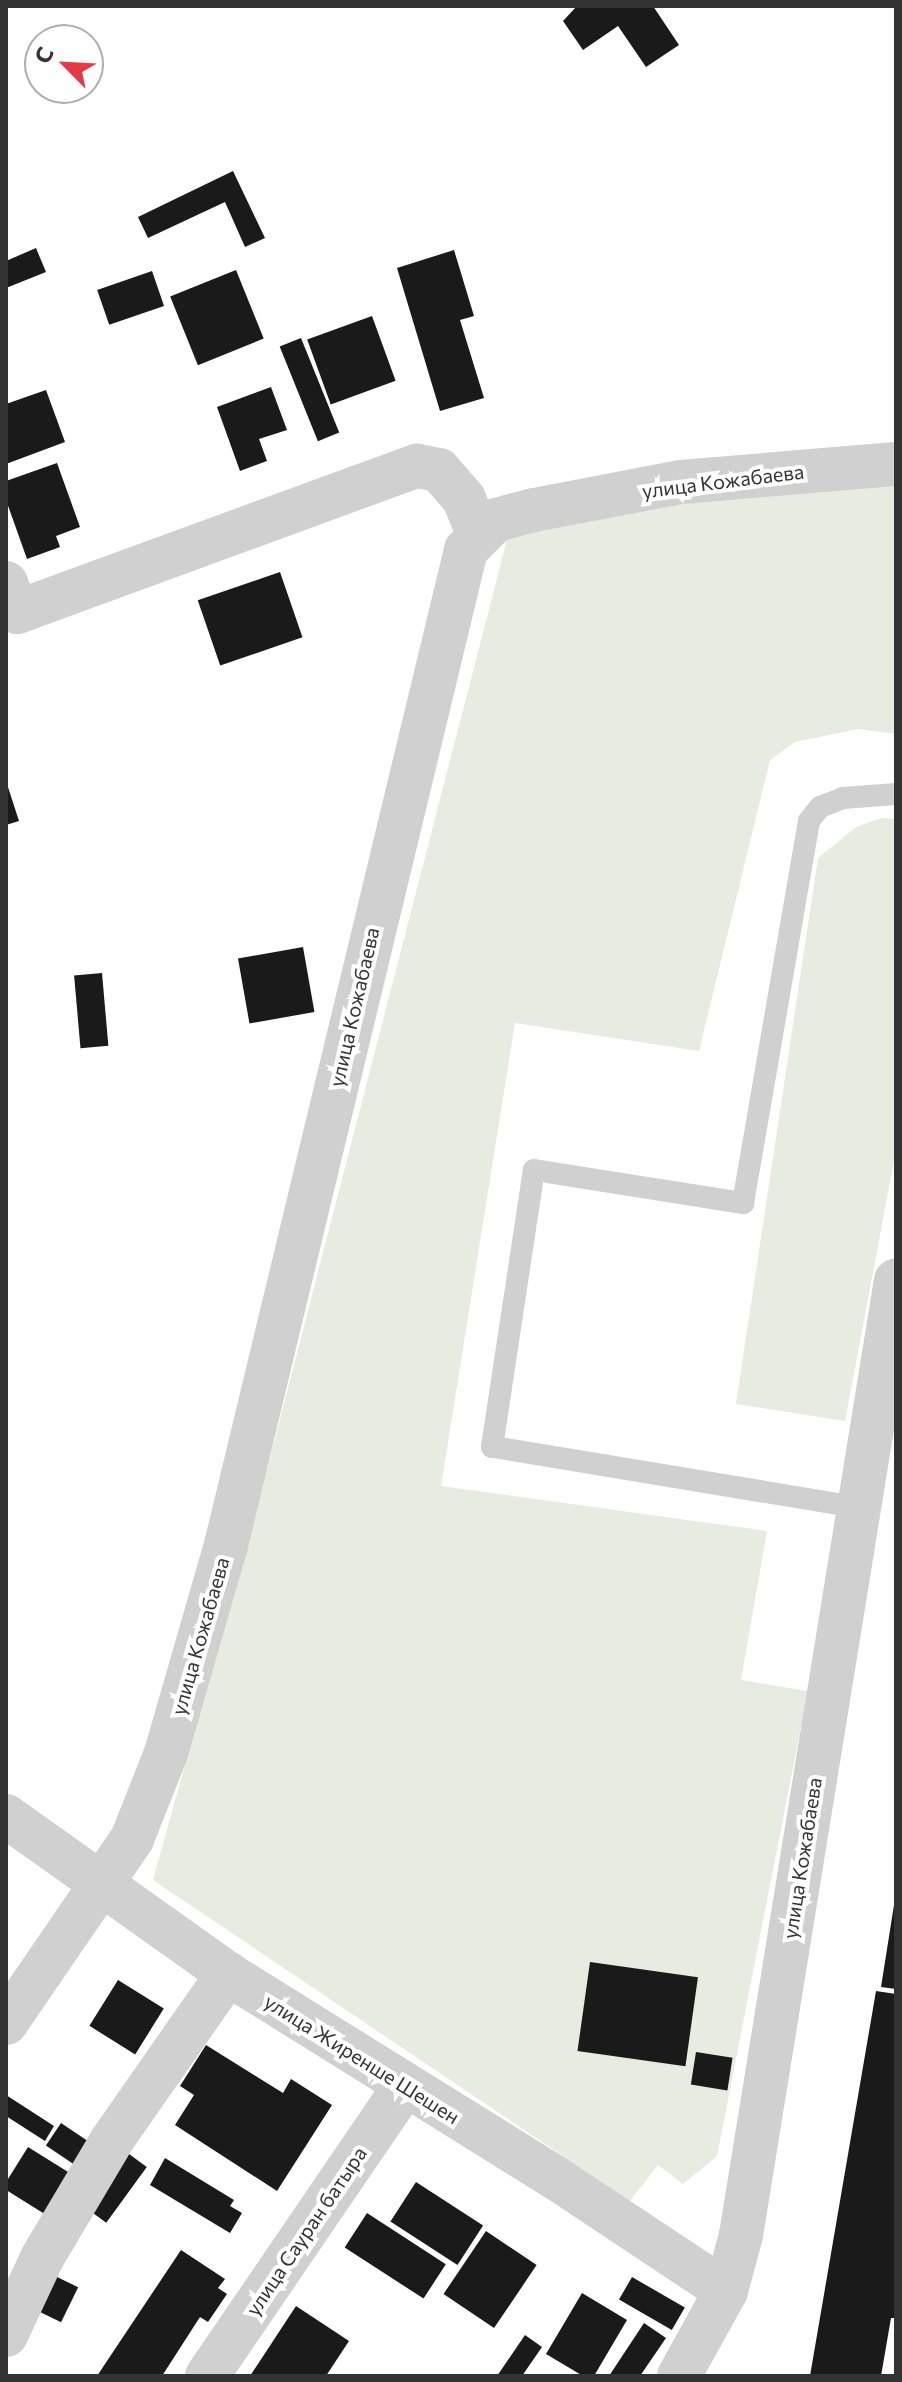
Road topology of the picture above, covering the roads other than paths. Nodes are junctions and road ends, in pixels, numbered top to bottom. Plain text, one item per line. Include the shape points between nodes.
1 (896, 464) edge
2 (478, 533) junction
3 (6, 583) edge
4 (896, 794) edge
5 (896, 1280) edge
6 (856, 1507) junction
7 (6, 1816) edge
8 (99, 1885) junction
9 (228, 1974) junction
10 (6, 2023) edge
11 (404, 2087) junction
12 (726, 2291) junction
13 (6, 2335) edge
14 (207, 2376) edge
15 (679, 2376) edge

1 - 2 street, улица Кожабаева via 681,482 522,513 496,520
2 - 3 street via 464,499 439,470 417,466 17,612
2 - 8 street, улица Кожабаева via 459,570 226,1545 166,1753 132,1839
4 - 6 lane via 843,798 820,807 809,821 743,1203 534,1170 492,1447
5 - 6 street, улица Кожабаева
6 - 12 street, улица Кожабаева via 760,2135
7 - 8 street, улица Жиренше Шешен
8 - 9 street, улица Жиренше Шешен
8 - 10 street, улица Кожабаева
9 - 11 street, улица Жиренше Шешен
9 - 13 street via 112,2140 42,2258
11 - 12 street, улица Жиренше Шешен via 556,2178
11 - 14 street, улица Сауран батыра
12 - 15 street, улица Кожабаева

